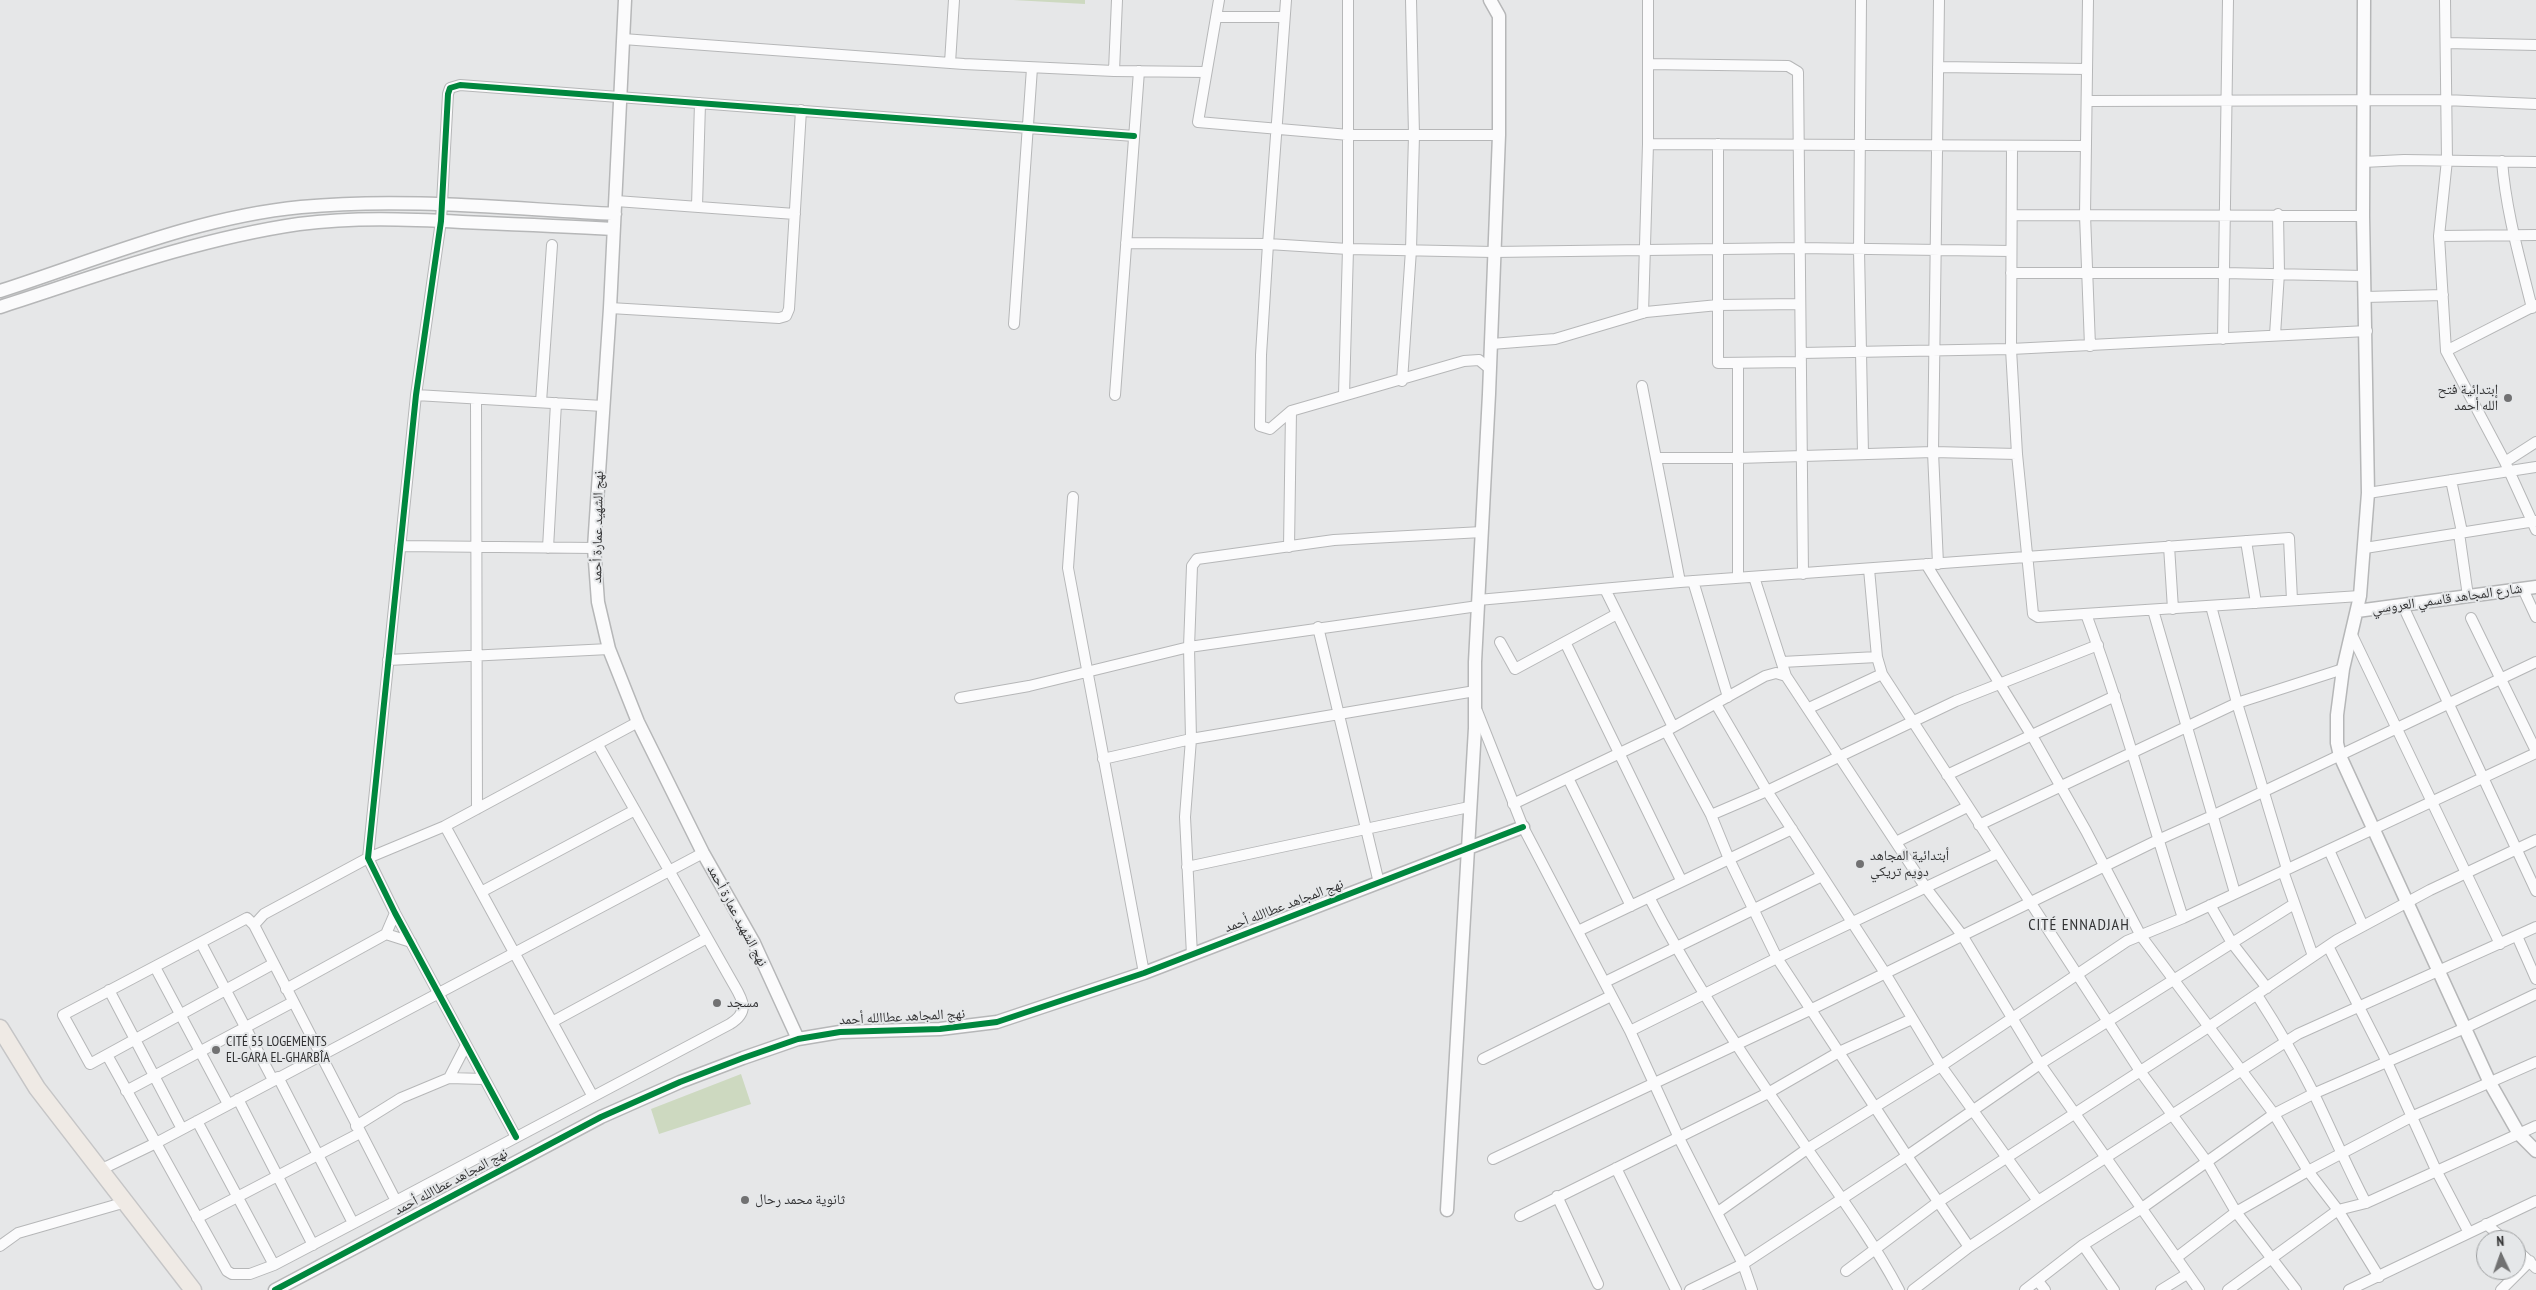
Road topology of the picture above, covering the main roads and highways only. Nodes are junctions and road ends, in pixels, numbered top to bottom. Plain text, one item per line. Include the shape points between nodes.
1 (0, 1028) edge
2 (193, 1290) edge

1 - 2 main road via 37,1088

